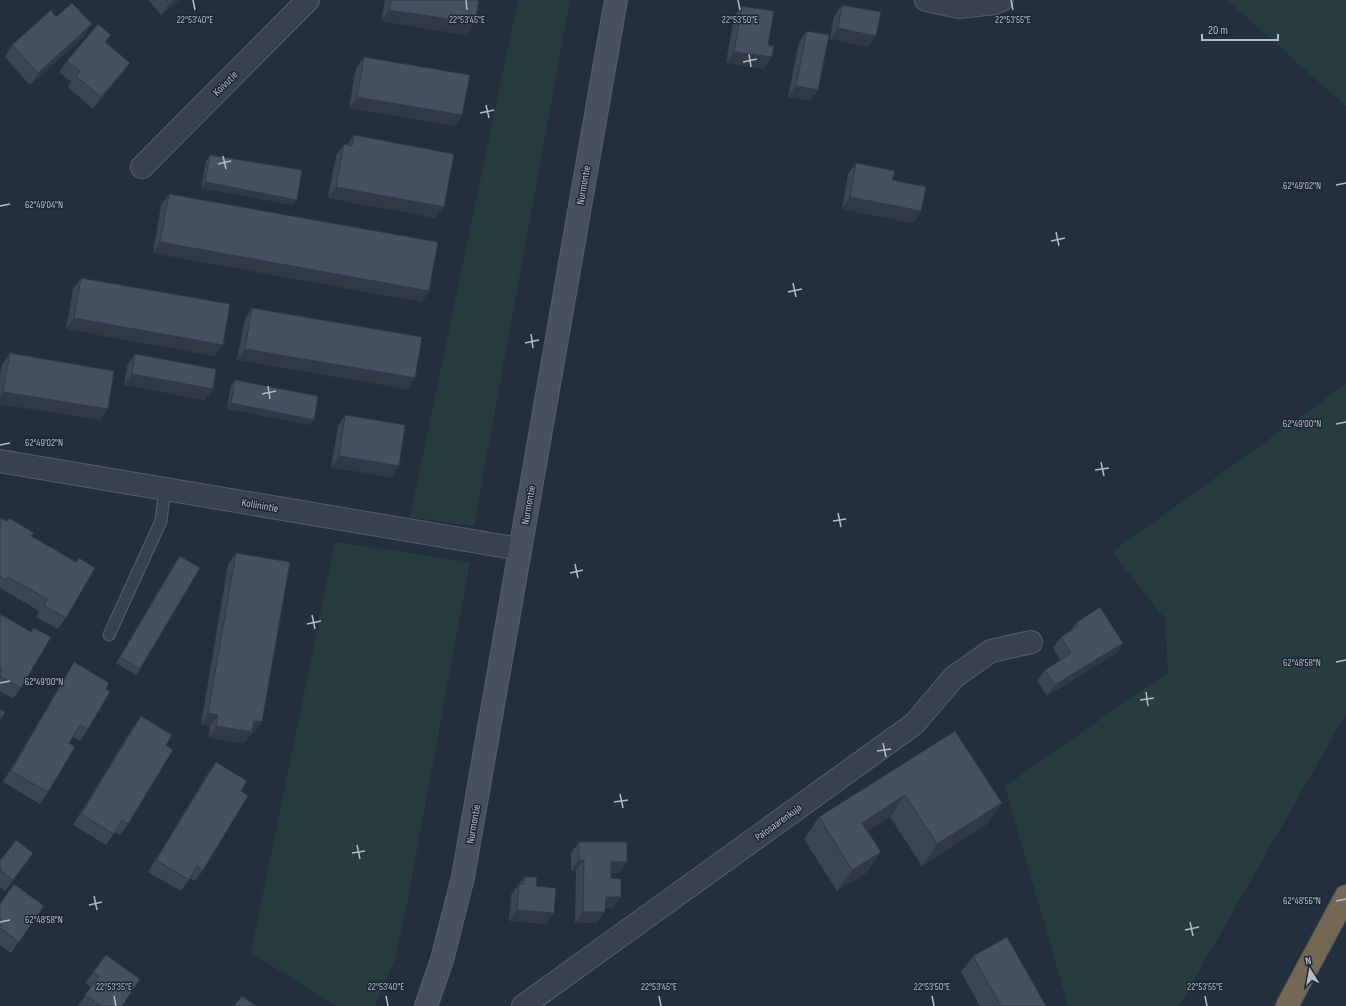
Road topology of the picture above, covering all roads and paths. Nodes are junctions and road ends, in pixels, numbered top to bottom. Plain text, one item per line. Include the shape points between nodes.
1 (308, 0) edge
2 (616, 0) edge
3 (926, 0) edge
4 (1002, 0) edge
5 (142, 166) dead end
6 (1, 462) edge
7 (165, 489) junction
8 (520, 549) junction
9 (109, 635) dead end
10 (1031, 642) dead end
11 (1346, 896) edge
12 (426, 1006) edge
13 (523, 1006) edge
14 (1287, 1006) edge

1 - 5 street, Koivutie
2 - 8 main road, Nurmontie
3 - 4 street via 959,7
6 - 7 street, Koliinintie
7 - 8 street, Koliinintie
7 - 9 lane via 161,521
8 - 12 main road, Nurmontie via 463,877 442,960
10 - 13 street, Palosaarenkuja via 991,651 954,677 914,724
11 - 14 highway

